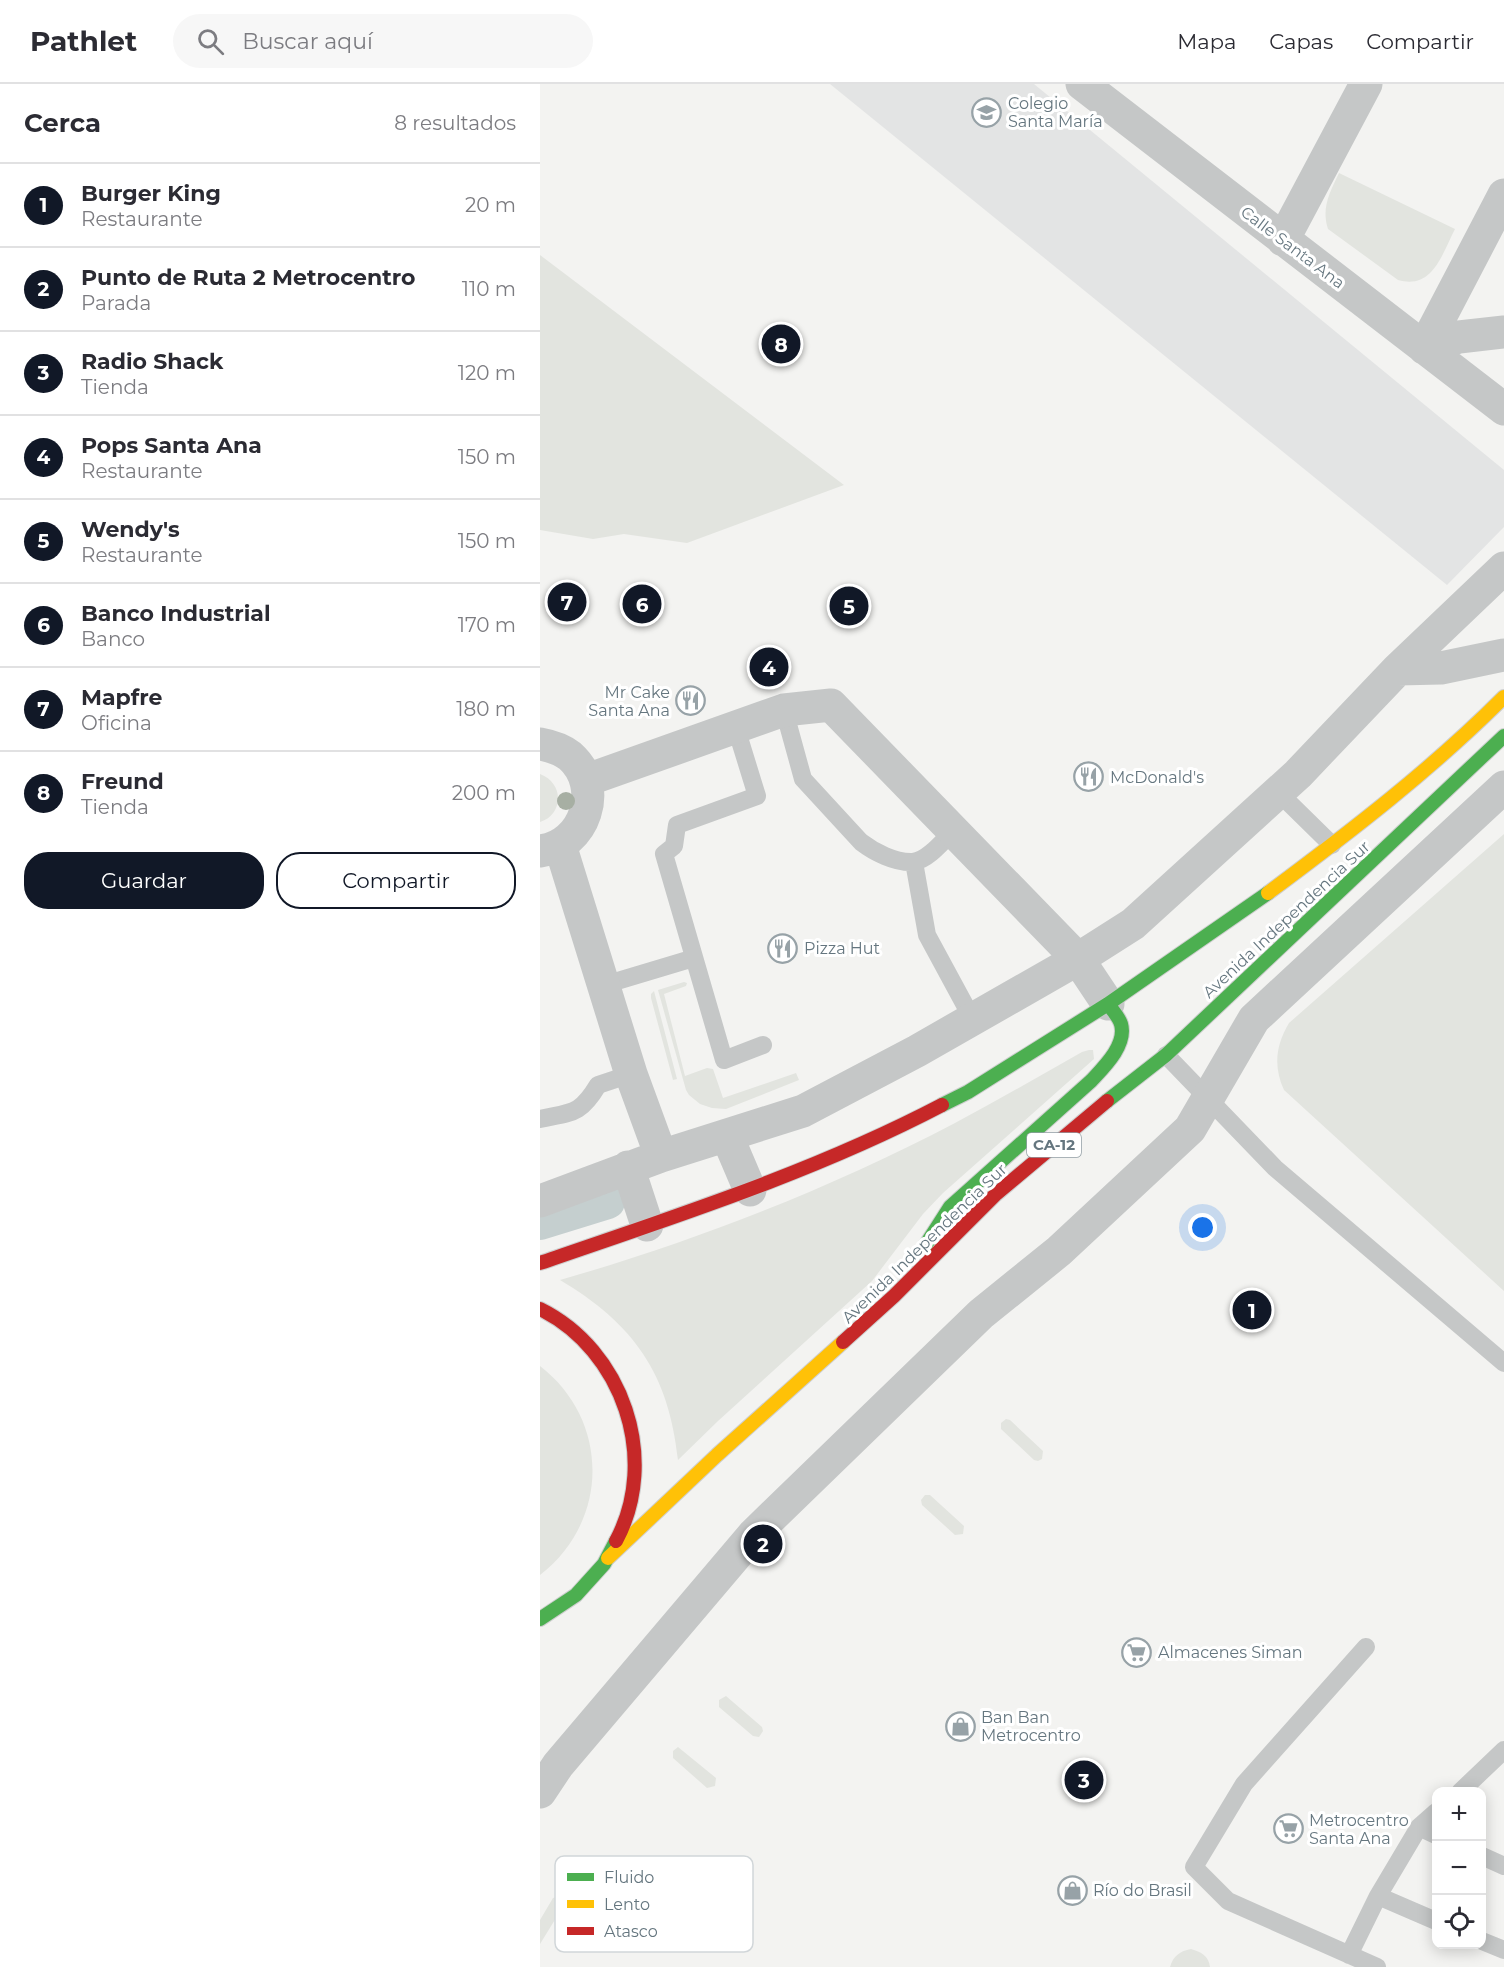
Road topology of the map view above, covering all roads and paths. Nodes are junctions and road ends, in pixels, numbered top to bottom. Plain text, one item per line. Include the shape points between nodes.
1 (1082, 84) edge
2 (1364, 85) edge
3 (1504, 195) edge
4 (1283, 240) junction
5 (1504, 332) edge
6 (1424, 348) junction
7 (1504, 409) edge
8 (1504, 568) edge
9 (1504, 655) edge
10 (1398, 669) junction
11 (1504, 697) edge
12 (784, 710) junction
13 (736, 728) junction
14 (1504, 736) edge
15 (540, 744) edge
16 (586, 780) junction
17 (1504, 787) edge
18 (1278, 792) junction
19 (953, 831) junction
20 (1332, 845) junction
21 (550, 848) edge
22 (914, 862) junction
23 (694, 958) junction
24 (1078, 958) junction
25 (604, 985) junction
26 (1108, 1004) junction
27 (973, 1020) junction
28 (764, 1045) dead end
29 (1166, 1055) junction
30 (631, 1074) junction
31 (1208, 1100) junction
32 (540, 1119) edge
33 (727, 1136) junction
34 (661, 1156) junction
35 (628, 1167) junction
36 (750, 1190) junction
37 (540, 1200) edge
38 (647, 1225) junction
39 (540, 1263) edge
40 (894, 1296) junction
41 (540, 1309) edge
42 (1504, 1364) edge
43 (608, 1558) junction
44 (540, 1619) edge
45 (1366, 1647) dead end
46 (1504, 1750) edge
47 (1497, 1770) edge
48 (1467, 1787) edge
49 (540, 1792) edge
50 (1432, 1816) edge
51 (1419, 1827) junction
52 (1432, 1833) edge
53 (1486, 1858) edge
54 (1504, 1866) edge
55 (1378, 1896) junction
56 (1432, 1919) edge
57 (1486, 1943) edge
58 (1504, 1950) edge
59 (1348, 1955) junction
60 (1377, 1967) edge

1 - 4 street, Calle Santa Ana
2 - 4 street
3 - 6 street
4 - 6 street, Calle Santa Ana
5 - 6 street via 1460,337
6 - 7 street, Calle Santa Ana
8 - 10 street
9 - 10 street via 1441,668
10 - 18 street
11 - 20 highway, Avenida Independencia Sur via 1463,738
12 - 13 street
12 - 19 street via 831,705
12 - 22 lane via 803,779 870,849 889,858
13 - 16 street
13 - 23 lane via 757,796 677,825 674,846 664,854
14 - 29 highway, Avenida Independencia Sur / CA-12
15 - 16 street via 570,756
16 - 21 street via 588,805 583,821 574,835
17 - 31 street via 1254,1020
18 - 20 lane
18 - 24 street via 1133,924
19 - 22 lane
19 - 24 street
20 - 26 highway, Avenida Independencia Sur via 1198,944
21 - 25 street
22 - 27 lane via 927,935
23 - 25 lane
23 - 28 lane via 724,1060
24 - 26 street
24 - 27 street
25 - 30 street
26 - 36 highway, Avenida Independencia Sur via 968,1092 901,1127
26 - 40 highway via 1121,1024 1110,1059 1091,1081 950,1207
27 - 33 street via 803,1111
29 - 31 lane
29 - 40 highway, Avenida Independencia Sur / CA-12 via 995,1195
30 - 32 lane via 598,1085 577,1110
30 - 34 street
31 - 42 lane via 1275,1168
31 - 49 street via 1190,1129 1059,1251 981,1314 754,1534 558,1765
33 - 34 street
33 - 36 street
34 - 35 street
35 - 37 street
35 - 38 street
36 - 38 highway, Avenida Independencia Sur
38 - 39 highway, Avenida Independencia Sur
40 - 43 highway, Avenida Independencia Sur / CA-12
41 - 43 highway via 571,1328 592,1348 618,1387 631,1422 636,1478 622,1533
43 - 44 highway via 568,1602
45 - 59 lane via 1244,1784 1194,1867 1228,1901
46 - 47 lane
47 - 48 lane
50 - 51 lane
51 - 52 lane
51 - 55 lane
53 - 54 lane
55 - 56 lane
55 - 59 lane
57 - 58 lane
59 - 60 lane

